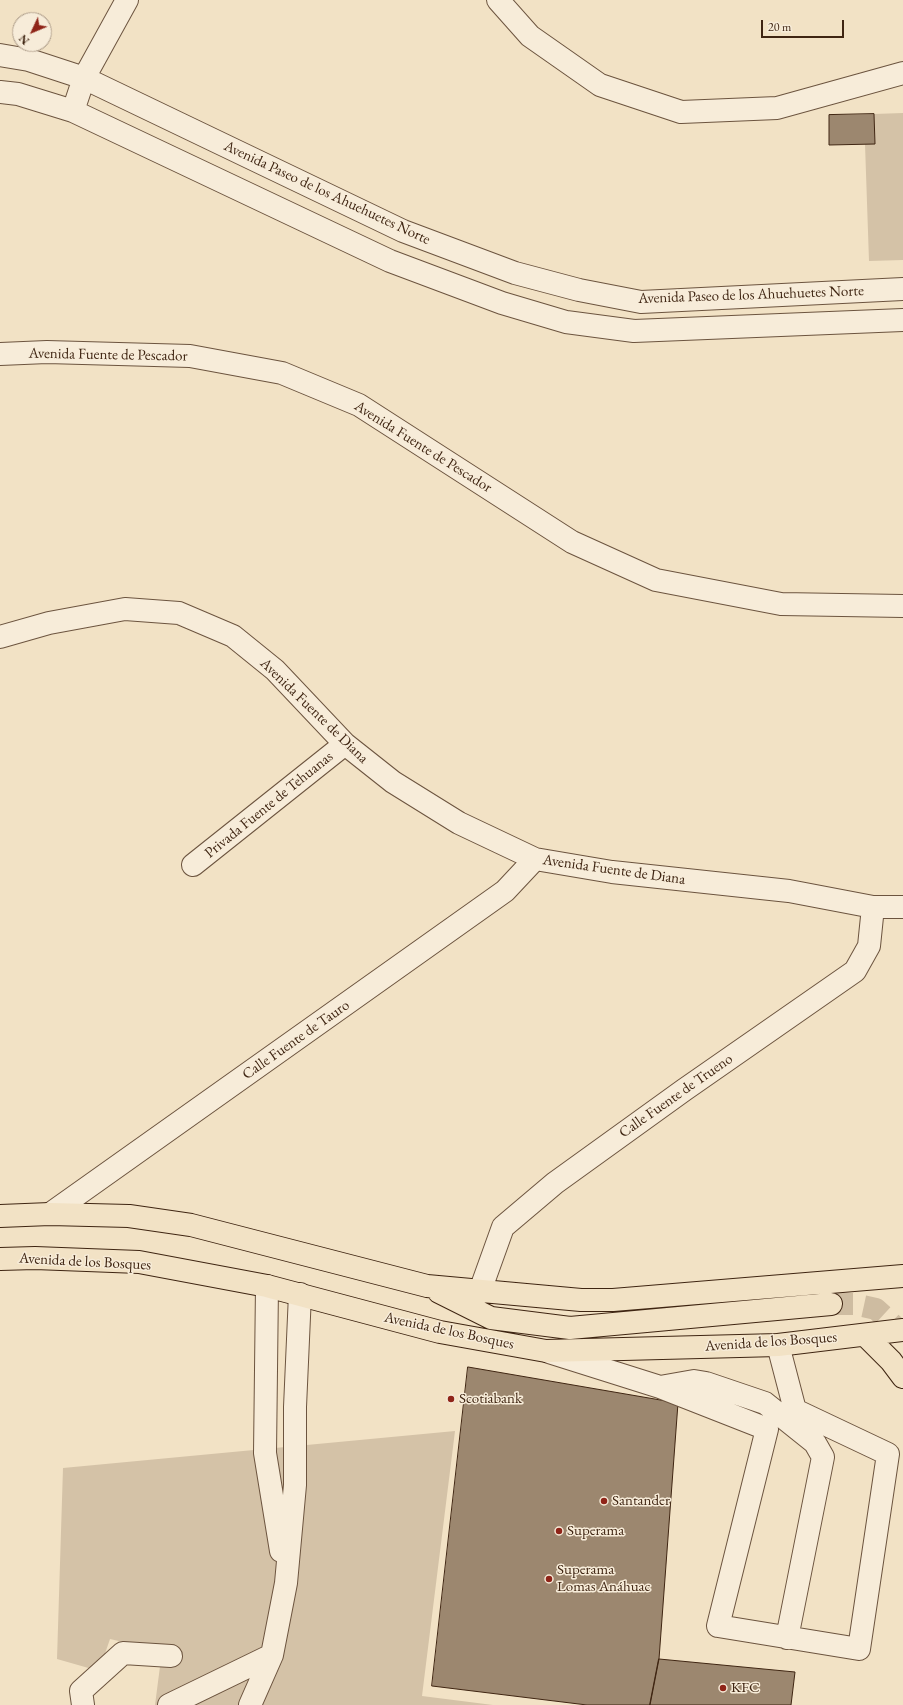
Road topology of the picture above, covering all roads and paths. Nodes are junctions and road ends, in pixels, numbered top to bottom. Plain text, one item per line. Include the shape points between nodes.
1 (127, 0) edge
2 (498, 0) edge
3 (0, 55) edge
4 (903, 73) edge
5 (84, 78) junction
6 (0, 92) edge
7 (73, 111) junction
8 (903, 289) edge
9 (903, 320) edge
10 (0, 354) edge
11 (903, 606) edge
12 (0, 637) edge
13 (345, 744) junction
14 (535, 859) junction
15 (193, 866) dead end
16 (873, 907) junction
17 (903, 907) edge
18 (50, 1214) junction
19 (0, 1216) edge
20 (0, 1259) edge
21 (903, 1276) edge
22 (267, 1286) junction
23 (427, 1286) junction
24 (480, 1291) junction
25 (300, 1294) junction
26 (831, 1304) tunnel mouth
27 (903, 1330) edge
28 (866, 1336) junction
29 (778, 1345) junction
30 (546, 1351) junction
31 (903, 1377) edge
32 (781, 1418) junction
33 (286, 1583) junction
34 (787, 1638) junction
35 (272, 1655) junction
36 (171, 1656) dead end
37 (83, 1705) edge
38 (168, 1705) edge
39 (250, 1705) edge

1 - 5 street
2 - 4 street via 530,36 600,85 681,112 777,108
3 - 5 street, Avenida Paseo de los Ahuehuetes Norte via 29,60
5 - 7 street
5 - 8 street, Avenida Paseo de los Ahuehuetes Norte via 403,232 515,273 579,290 641,302
6 - 7 street, Avenida Paseo de los Ahuehuetes Norte via 18,94
7 - 9 street, Avenida Paseo de los Ahuehuetes Norte via 390,261 502,303 566,322 634,330
10 - 11 street, Avenida Fuente de Pescador via 46,352 190,356 282,373 359,405 572,542 656,580 781,604
12 - 13 street, Avenida Fuente de Diana via 49,623 125,609 179,613 233,636 275,670
13 - 14 street, Avenida Fuente de Diana via 399,786 459,822
13 - 15 street, Privada Fuente de Tehuanas
14 - 16 street, Avenida Fuente de Diana via 612,872 789,891
14 - 18 street, Calle Fuente de Tauro via 505,891
16 - 17 street, Avenida Fuente de Diana
16 - 24 street, Calle Fuente de Trueno via 869,946 855,971 549,1188 503,1227
18 - 19 main road
18 - 23 main road via 129,1216 191,1225
20 - 22 main road, Avenida de los Bosques via 139,1262
21 - 24 main road via 613,1300 581,1300
22 - 25 main road, Avenida de los Bosques
22 - 33 street via 265,1453
23 - 24 main road
23 - 26 main road via 491,1318 570,1328
25 - 30 main road, Avenida de los Bosques via 440,1332
25 - 33 street via 295,1407 295,1485
27 - 28 main road, Avenida de los Bosques
28 - 29 main road, Avenida de los Bosques
28 - 31 main road
29 - 30 main road, Avenida de los Bosques
29 - 32 street
30 - 32 street via 660,1387
32 - 34 street via 815,1443 823,1457
32 - 34 street via 718,1626
32 - 34 street via 888,1454 859,1650
33 - 35 street
35 - 38 street
35 - 39 street
36 - 37 street via 123,1653 81,1691

